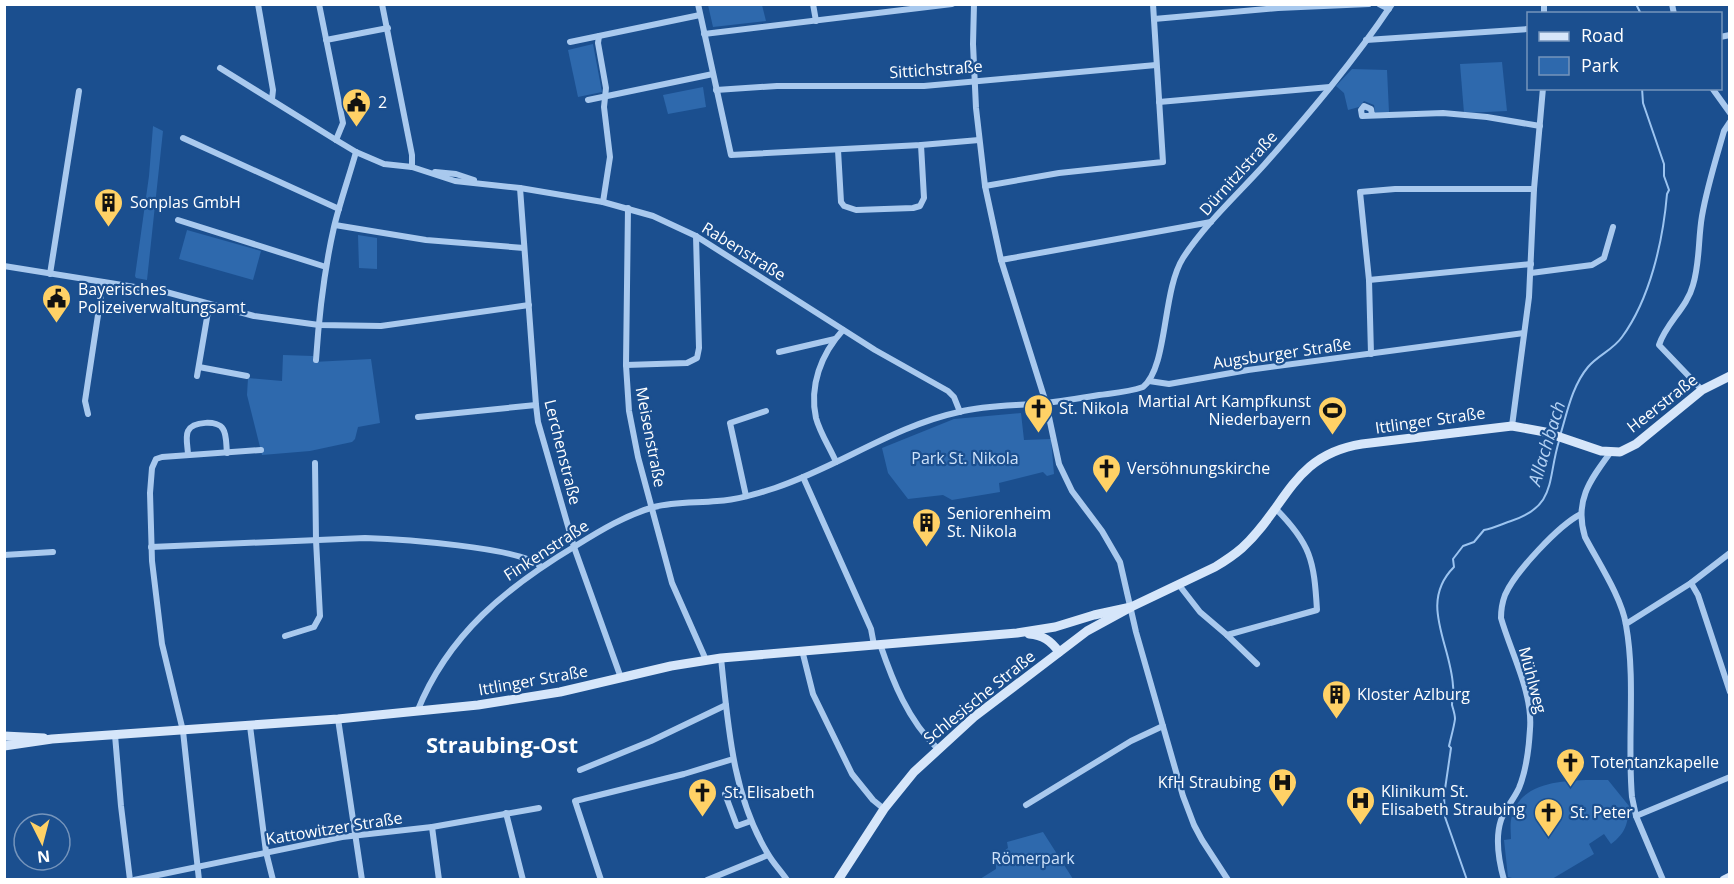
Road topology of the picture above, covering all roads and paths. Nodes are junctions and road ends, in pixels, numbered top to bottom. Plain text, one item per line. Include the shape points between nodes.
1 (258, 4) edge
2 (320, 4) edge
3 (382, 4) edge
4 (698, 4) edge
5 (813, 4) edge
6 (952, 4) edge
7 (974, 4) edge
8 (1154, 4) edge
9 (1369, 4) edge
10 (1379, 4) edge
11 (1391, 7) edge
12 (893, 8) edge
13 (700, 15) junction
14 (1154, 19) junction
15 (816, 21) junction
16 (388, 28) junction
17 (1527, 29) edge
18 (704, 34) junction
19 (599, 36) junction
20 (326, 40) junction
21 (1366, 40) junction
22 (570, 42) dead end
23 (1156, 65) junction
24 (220, 68) dead end
25 (713, 74) junction
26 (974, 80) junction
27 (1330, 87) junction
28 (716, 90) junction
29 (1542, 90) edge
30 (1713, 90) edge
31 (79, 91) dead end
32 (607, 96) junction
33 (272, 99) junction
34 (588, 100) dead end
35 (1159, 102) junction
36 (1730, 113) edge
37 (1372, 115) dead end
38 (1730, 122) edge
39 (1540, 126) junction
40 (183, 138) dead end
41 (336, 140) junction
42 (979, 140) junction
43 (921, 145) junction
44 (838, 150) junction
45 (356, 152) junction
46 (412, 168) junction
47 (986, 186) junction
48 (520, 188) junction
49 (1534, 189) junction
50 (603, 202) junction
51 (628, 208) junction
52 (339, 209) junction
53 (178, 220) dead end
54 (1212, 222) junction
55 (335, 225) junction
56 (1613, 227) dead end
57 (696, 236) junction
58 (524, 248) junction
59 (1001, 260) junction
60 (1531, 264) junction
61 (4, 266) edge
62 (326, 267) junction
63 (1531, 273) junction
64 (50, 274) junction
65 (1369, 280) junction
66 (103, 282) junction
67 (529, 305) junction
68 (209, 306) junction
69 (319, 325) junction
70 (843, 330) junction
71 (1524, 333) junction
72 (835, 339) junction
73 (779, 352) dead end
74 (1371, 354) junction
75 (316, 360) dead end
76 (626, 365) junction
77 (199, 367) junction
78 (197, 376) dead end
79 (247, 376) dead end
80 (1730, 376) edge
81 (1149, 381) junction
82 (1702, 390) junction
83 (1046, 403) junction
84 (536, 405) junction
85 (766, 411) dead end
86 (960, 412) junction
87 (88, 414) dead end
88 (418, 417) dead end
89 (1512, 426) junction
90 (261, 450) dead end
91 (227, 453) junction
92 (1610, 453) junction
93 (188, 455) junction
94 (836, 462) junction
95 (315, 463) dead end
96 (803, 477) junction
97 (746, 496) junction
98 (652, 508) junction
99 (1275, 508) junction
100 (1581, 514) junction
101 (316, 540) junction
102 (151, 547) junction
103 (574, 547) junction
104 (52, 552) dead end
105 (1730, 553) edge
106 (4, 555) edge
107 (541, 567) junction
108 (1691, 583) junction
109 (1179, 585) junction
110 (1131, 607) junction
111 (1111, 617) joint
112 (1626, 624) junction
113 (1017, 633) junction
114 (1227, 635) junction
115 (285, 636) dead end
116 (877, 644) junction
117 (802, 650) junction
118 (1059, 652) junction
119 (721, 658) junction
120 (706, 660) junction
121 (1257, 664) dead end
122 (621, 678) junction
123 (1730, 692) edge
124 (726, 705) junction
125 (417, 712) junction
126 (338, 719) junction
127 (250, 726) junction
128 (1163, 726) junction
129 (183, 731) junction
130 (115, 735) junction
131 (4, 736) edge
132 (52, 739) junction
133 (4, 746) edge
134 (937, 748) junction
135 (733, 759) junction
136 (580, 770) dead end
137 (1730, 777) edge
138 (740, 788) junction
139 (1026, 805) dead end
140 (539, 808) dead end
141 (884, 809) junction
142 (506, 813) junction
143 (1636, 816) junction
144 (751, 821) junction
145 (432, 827) junction
146 (356, 836) junction
147 (266, 852) junction
148 (768, 855) junction
149 (197, 866) junction
150 (1730, 877) edge
151 (132, 879) edge
152 (199, 879) edge
153 (273, 879) edge
154 (362, 879) edge
155 (439, 879) edge
156 (523, 879) edge
157 (600, 879) edge
158 (707, 879) edge
159 (787, 879) edge
160 (841, 879) edge
161 (1228, 879) edge
162 (1504, 879) edge
163 (1663, 879) edge
164 (1724, 879) edge

1 - 33 street
2 - 20 street
3 - 16 street
4 - 13 street
5 - 15 street
6 - 12 street
7 - 26 street
8 - 14 street
9 - 14 street
10 - 11 street
11 - 21 street, Dürnitzlstraße
12 - 15 street
13 - 18 street
13 - 19 street
14 - 23 street
15 - 18 street
16 - 20 street
16 - 46 street
17 - 21 street
18 - 25 street
19 - 22 street
19 - 32 street
20 - 41 street via 343,123
21 - 27 street, Dürnitzlstraße
23 - 26 street, Sittichstraße
23 - 35 street
24 - 33 street, Rabenstraße
25 - 28 street
25 - 32 street
26 - 28 street, Sittichstraße via 924,86
26 - 42 street
27 - 35 street
27 - 54 street, Dürnitzlstraße
28 - 44 street via 731,156
29 - 39 street
30 - 36 street
31 - 64 street
32 - 34 street
32 - 50 street via 604,107 610,157
33 - 41 street, Rabenstraße
35 - 47 street via 1163,162 1059,173
37 - 39 street via 1443,113
38 - 82 street via 1724,131 1702,218 1693,286 1659,345
39 - 49 street
40 - 52 street
41 - 45 street, Rabenstraße
42 - 43 street
42 - 47 street
43 - 44 street
43 - 44 street via 924,198 914,208 856,210 844,206
45 - 46 street, Rabenstraße via 391,166
45 - 52 street
46 - 48 street, Rabenstraße via 455,181
47 - 59 street
48 - 50 street, Rabenstraße
48 - 58 street, Lerchenstraße
49 - 60 street
49 - 65 street via 1360,192
50 - 51 street, Rabenstraße
51 - 57 street, Rabenstraße
51 - 76 street, Meisenstraße
52 - 55 street
53 - 62 street
54 - 59 street
54 - 81 street, Dürnitzlstraße via 1175,273 1157,365
55 - 58 street via 426,240
55 - 62 street
56 - 63 street via 1604,258 1593,265
57 - 70 street, Rabenstraße
57 - 76 street via 697,358 687,363
58 - 67 street, Lerchenstraße
59 - 83 street
60 - 63 street
60 - 65 street
61 - 64 street
62 - 69 street
63 - 71 street
64 - 66 street
65 - 74 street
66 - 68 street via 166,292
66 - 87 street via 86,401
67 - 69 street via 381,326
67 - 84 street, Lerchenstraße
68 - 69 street
68 - 77 street
69 - 75 street
70 - 72 street
70 - 86 street, Rabenstraße via 948,391
71 - 74 street, Augsburger Straße
71 - 89 street
72 - 73 street
72 - 94 street via 819,368 814,396 817,420
74 - 81 street, Augsburger Straße via 1169,384
76 - 98 street, Meisenstraße via 629,411
77 - 78 street
77 - 79 street
80 - 82 street, Heerstraße
81 - 83 street, Augsburger Straße via 1135,390
82 - 92 street, Heerstraße via 1636,444
83 - 86 street, Augsburger Straße
83 - 110 street via 1063,475 1115,553
84 - 88 street
84 - 103 street, Lerchenstraße
85 - 97 street via 730,423
86 - 94 street, Finkenstraße via 915,425
89 - 92 street, Ittlinger Straße
89 - 99 street, Ittlinger Straße via 1337,449 1309,467
90 - 91 street
91 - 93 street
91 - 93 street via 221,425 196,424 187,435
92 - 100 street via 1589,483
93 - 102 street via 162,457 153,464
94 - 96 street, Finkenstraße
95 - 101 street
96 - 97 street, Finkenstraße
96 - 116 street
97 - 98 street, Finkenstraße
98 - 103 street, Finkenstraße via 610,525
98 - 120 street, Meisenstraße via 672,583
99 - 109 street, Ittlinger Straße via 1254,536 1231,557
99 - 114 street via 1298,532 1308,552 1317,610
100 - 112 street via 1585,537 1621,606
100 - 162 street, Mühlweg via 1570,519 1524,567 1505,594 1501,607 1531,717 1519,788 1499,830
101 - 102 street
101 - 107 street via 419,540 486,549 533,560
101 - 115 street via 319,622
102 - 129 street via 162,645
103 - 107 street, Finkenstraße
103 - 122 street, Lerchenstraße
104 - 106 street
105 - 108 street
107 - 125 street, Finkenstraße via 489,607 453,645
108 - 112 street
108 - 123 street
109 - 110 street, Ittlinger Straße
109 - 114 street via 1200,612
110 - 111 street, Ittlinger Straße
110 - 113 street, Ittlinger Straße
110 - 128 street
111 - 118 street, Schlesische Straße
112 - 143 street via 1630,778
113 - 116 street, Ittlinger Straße
113 - 118 street, Ittlinger Straße via 1040,635
114 - 121 street
116 - 117 street, Ittlinger Straße
116 - 134 street via 899,696
117 - 119 street, Ittlinger Straße
117 - 141 street via 813,694 852,774
118 - 134 street, Schlesische Straße
119 - 120 street, Ittlinger Straße
119 - 124 street
120 - 122 street, Ittlinger Straße
122 - 125 street, Ittlinger Straße via 520,700
124 - 135 street
124 - 136 street
125 - 126 street, Ittlinger Straße
126 - 127 street, Ittlinger Straße
126 - 146 street
127 - 129 street, Ittlinger Straße
127 - 147 street
128 - 139 street
128 - 161 street via 1194,825
129 - 130 street, Ittlinger Straße
129 - 149 street
130 - 132 street, Ittlinger Straße
130 - 151 street via 120,806
131 - 132 street, Ittlinger Straße
132 - 133 street, Ittlinger Straße
134 - 141 street, Schlesische Straße
135 - 138 street
135 - 157 street via 575,801
137 - 143 street
138 - 144 street
138 - 144 street via 725,794 737,826
140 - 142 street, Kattowitzer Straße
141 - 160 street, Schlesische Straße
142 - 145 street, Kattowitzer Straße
142 - 156 street
143 - 163 street
144 - 148 street
145 - 146 street, Kattowitzer Straße
145 - 155 street
146 - 147 street, Kattowitzer Straße
146 - 154 street
147 - 149 street, Kattowitzer Straße
147 - 153 street
148 - 158 street
148 - 159 street
149 - 151 street, Kattowitzer Straße
149 - 152 street
150 - 164 street

